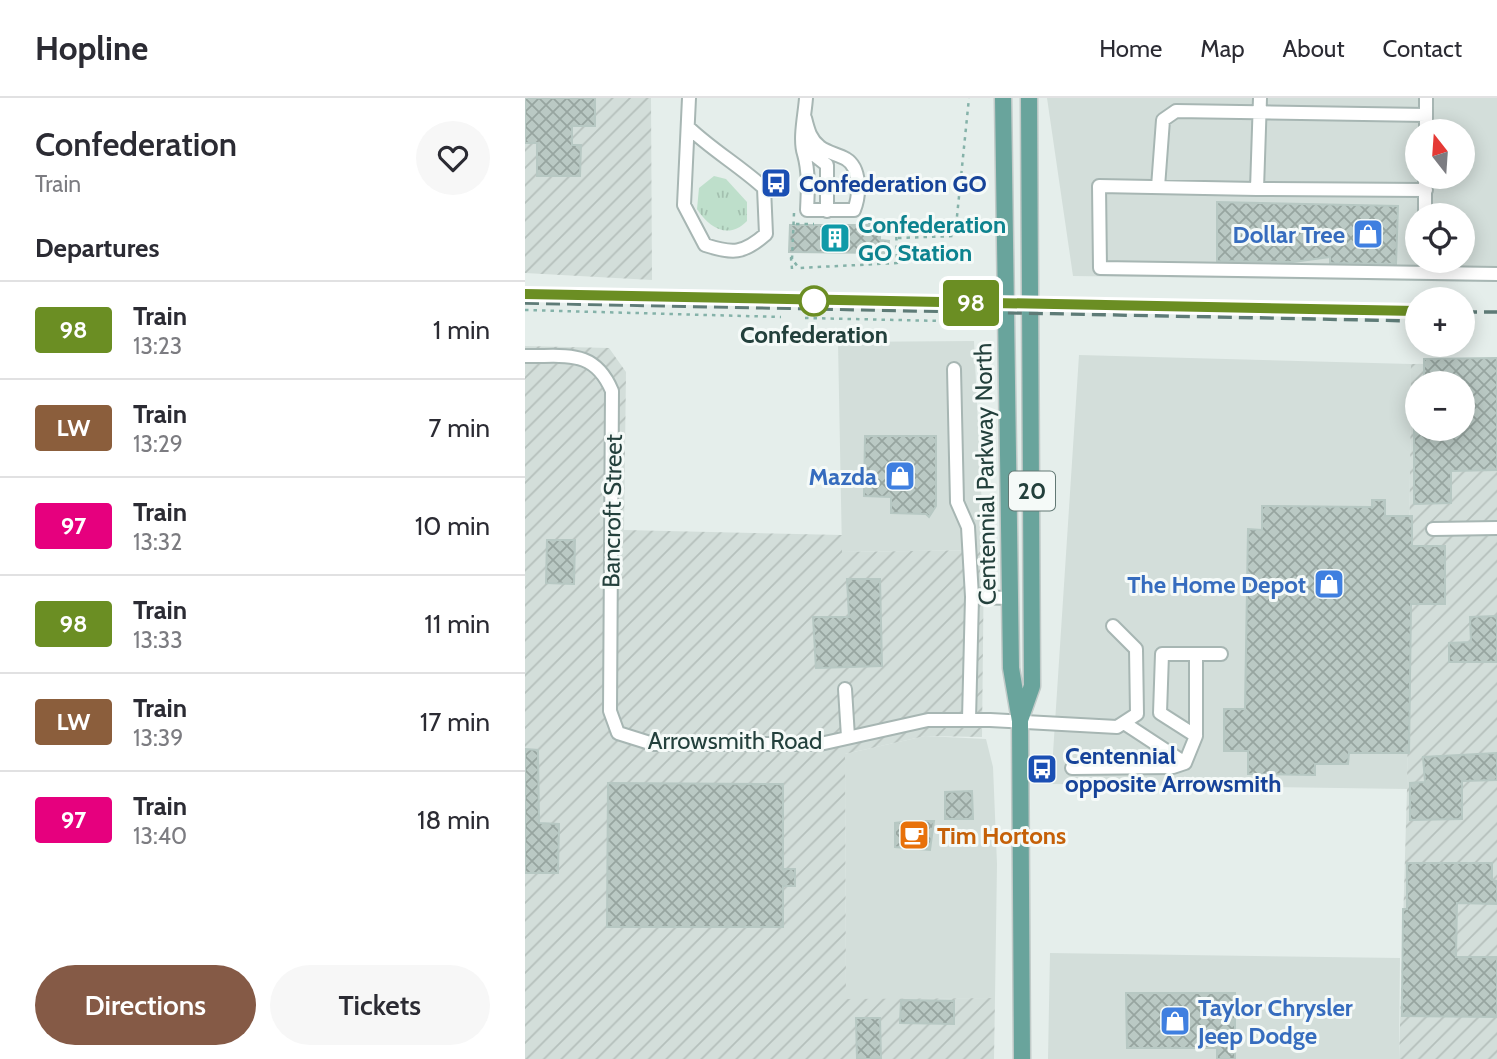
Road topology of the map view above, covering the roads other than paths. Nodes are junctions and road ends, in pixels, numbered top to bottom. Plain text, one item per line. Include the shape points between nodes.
1 (689, 98) edge
2 (806, 98) edge
3 (1003, 98) edge
4 (1029, 98) edge
5 (1260, 98) edge
6 (1426, 98) edge
7 (1260, 114) junction
8 (1426, 115) junction
9 (805, 118) junction
10 (1426, 119) edge
11 (688, 127) junction
12 (804, 147) junction
13 (1158, 187) junction
14 (1257, 189) junction
15 (1426, 191) joint
16 (1426, 203) edge
17 (827, 211) junction
18 (1405, 267) edge
19 (1475, 272) edge
20 (1497, 274) edge
21 (525, 356) edge
22 (954, 369) dead end
23 (1497, 528) edge
24 (1433, 529) dead end
25 (972, 597) junction
26 (1010, 598) junction
27 (1113, 625) dead end
28 (1196, 654) junction
29 (1221, 654) dead end
30 (845, 689) dead end
31 (969, 719) junction
32 (1020, 721) junction
33 (1124, 723) junction
34 (618, 733) joint
35 (1196, 736) junction
36 (848, 737) junction
37 (1185, 763) junction
38 (1072, 768) dead end
39 (1022, 1059) edge

1 - 11 street
2 - 9 street
3 - 26 main road, Centennial Parkway North / 20
4 - 32 main road, Centennial Parkway North / 20 via 1032,686
5 - 7 street
6 - 8 street
7 - 8 street
7 - 13 street via 1176,111 1163,120
7 - 14 street
8 - 10 street
9 - 12 street
9 - 17 street via 810,136 821,148 848,159 857,176 854,210
11 - 11 street via 684,205 705,245 729,253 751,247 766,234 764,188
12 - 17 street via 827,165
12 - 17 street via 807,210
13 - 14 street
13 - 18 street via 1099,186 1100,268
14 - 15 street
15 - 16 street
19 - 20 street
21 - 34 street, Bancroft Street via 577,357 593,362 612,391 610,711
22 - 25 street via 957,502 968,527
23 - 24 street
25 - 26 street
25 - 31 street
26 - 32 main road, Centennial Parkway North / 20 via 1012,686
27 - 33 street via 1136,649 1137,714
28 - 29 street
28 - 35 street
28 - 35 street via 1162,654 1160,713
30 - 36 street
31 - 32 street, Arrowsmith Road
31 - 36 street, Arrowsmith Road via 928,720
32 - 33 street, Arrowsmith Road via 1095,727
32 - 39 main road, Centennial Parkway North / 20
33 - 37 street
34 - 36 street, Arrowsmith Road via 653,744 820,744
35 - 37 street
37 - 38 street

